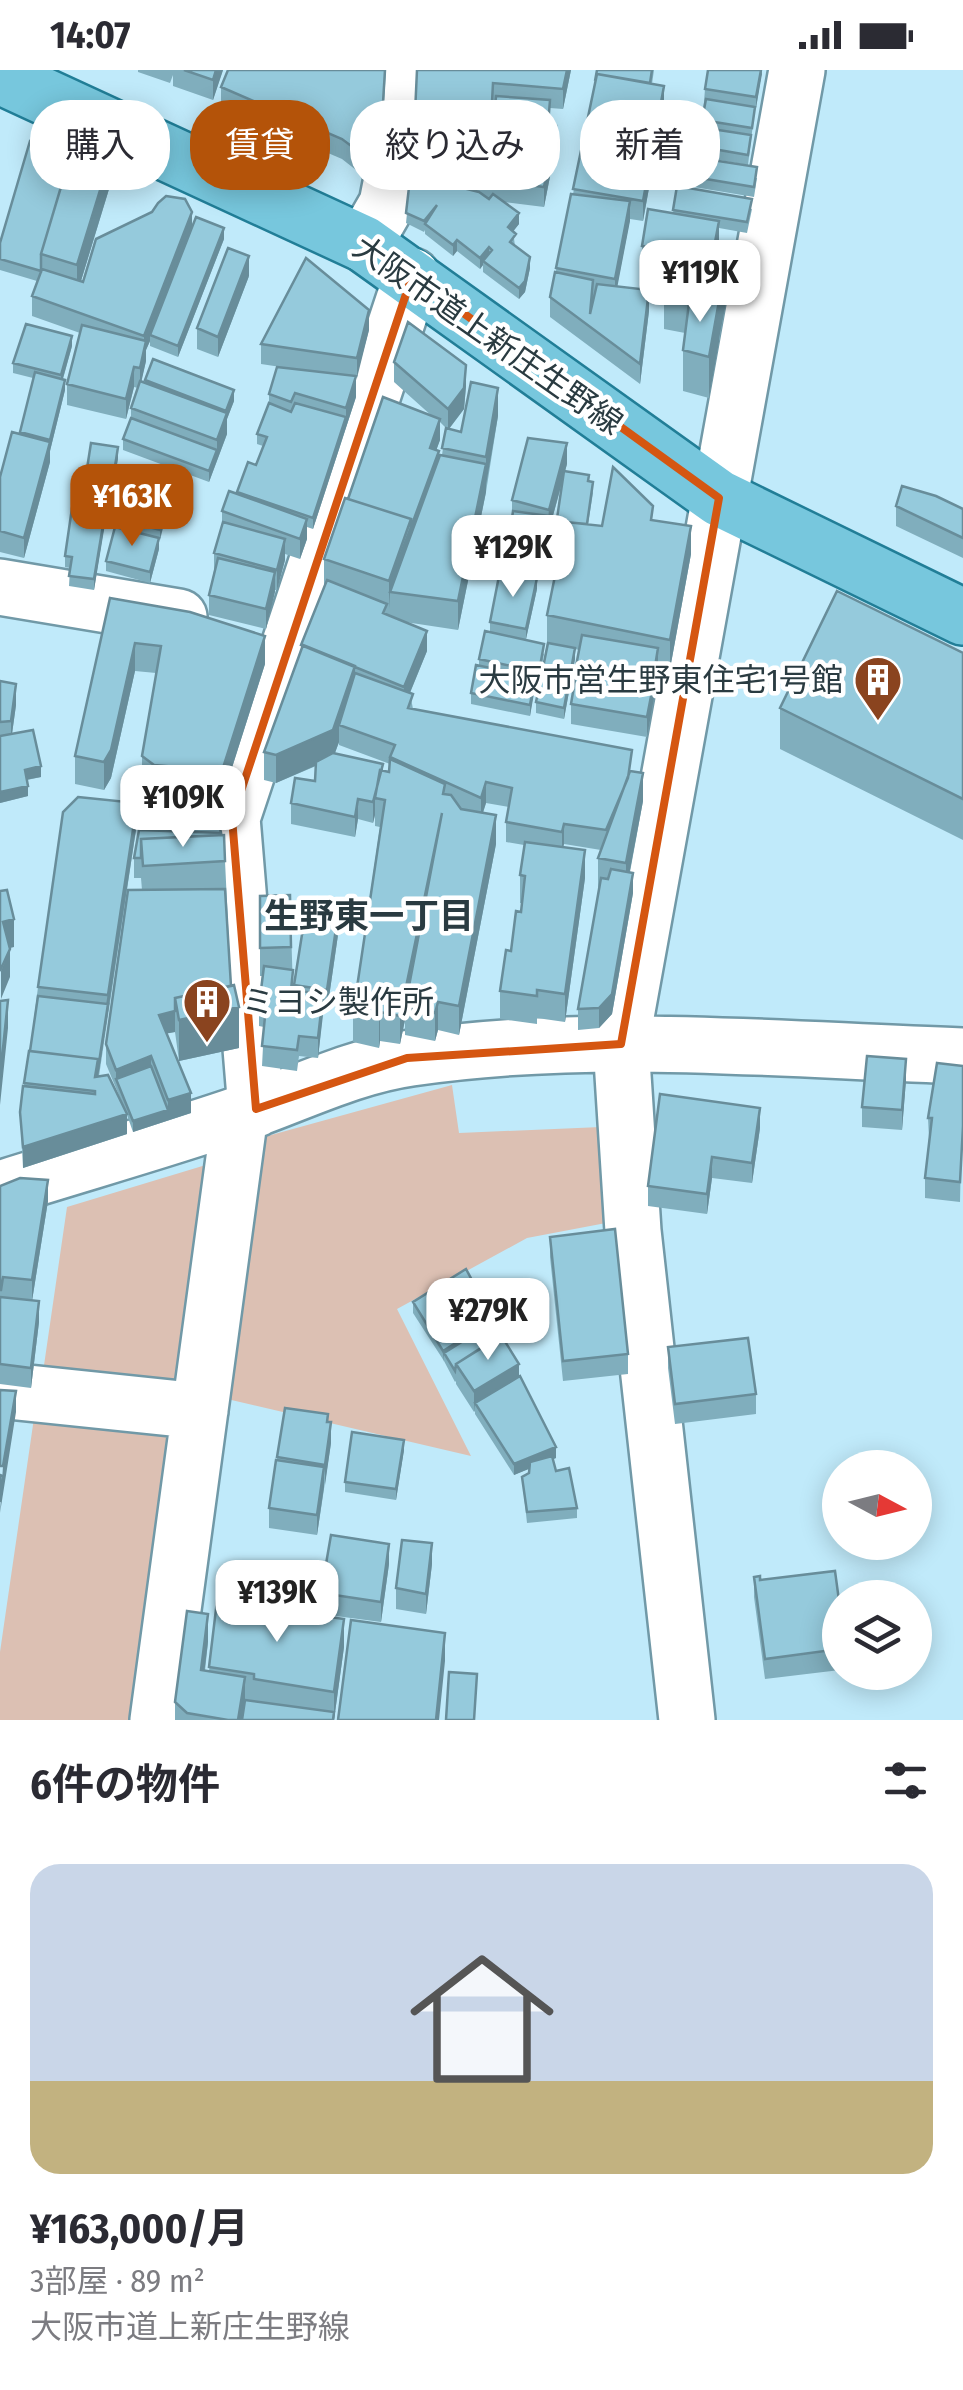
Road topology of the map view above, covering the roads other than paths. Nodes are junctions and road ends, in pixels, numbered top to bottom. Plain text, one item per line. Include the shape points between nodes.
1 (402, 70) edge
2 (797, 70) edge
3 (0, 76) edge
4 (364, 244) junction
5 (412, 276) junction
6 (719, 498) junction
7 (0, 587) edge
8 (963, 616) edge
9 (286, 652) junction
10 (621, 1044) junction
11 (963, 1056) edge
12 (248, 1111) junction
13 (0, 1189) edge
14 (0, 1390) edge
15 (200, 1411) junction
16 (158, 1720) edge
17 (687, 1720) edge

1 - 4 street via 387,204
2 - 6 street
3 - 4 main road, 大阪市道上新庄生野線
4 - 5 main road, 大阪市道上新庄生野線
5 - 6 main road, 大阪市道上新庄生野線
5 - 9 street
6 - 8 main road, 大阪市道上新庄生野線
6 - 10 street
7 - 9 street via 165,612
9 - 12 street via 232,818
10 - 11 street
10 - 12 street via 408,1058
10 - 17 street via 633,1232
12 - 13 street
12 - 15 street
14 - 15 street
15 - 16 street

